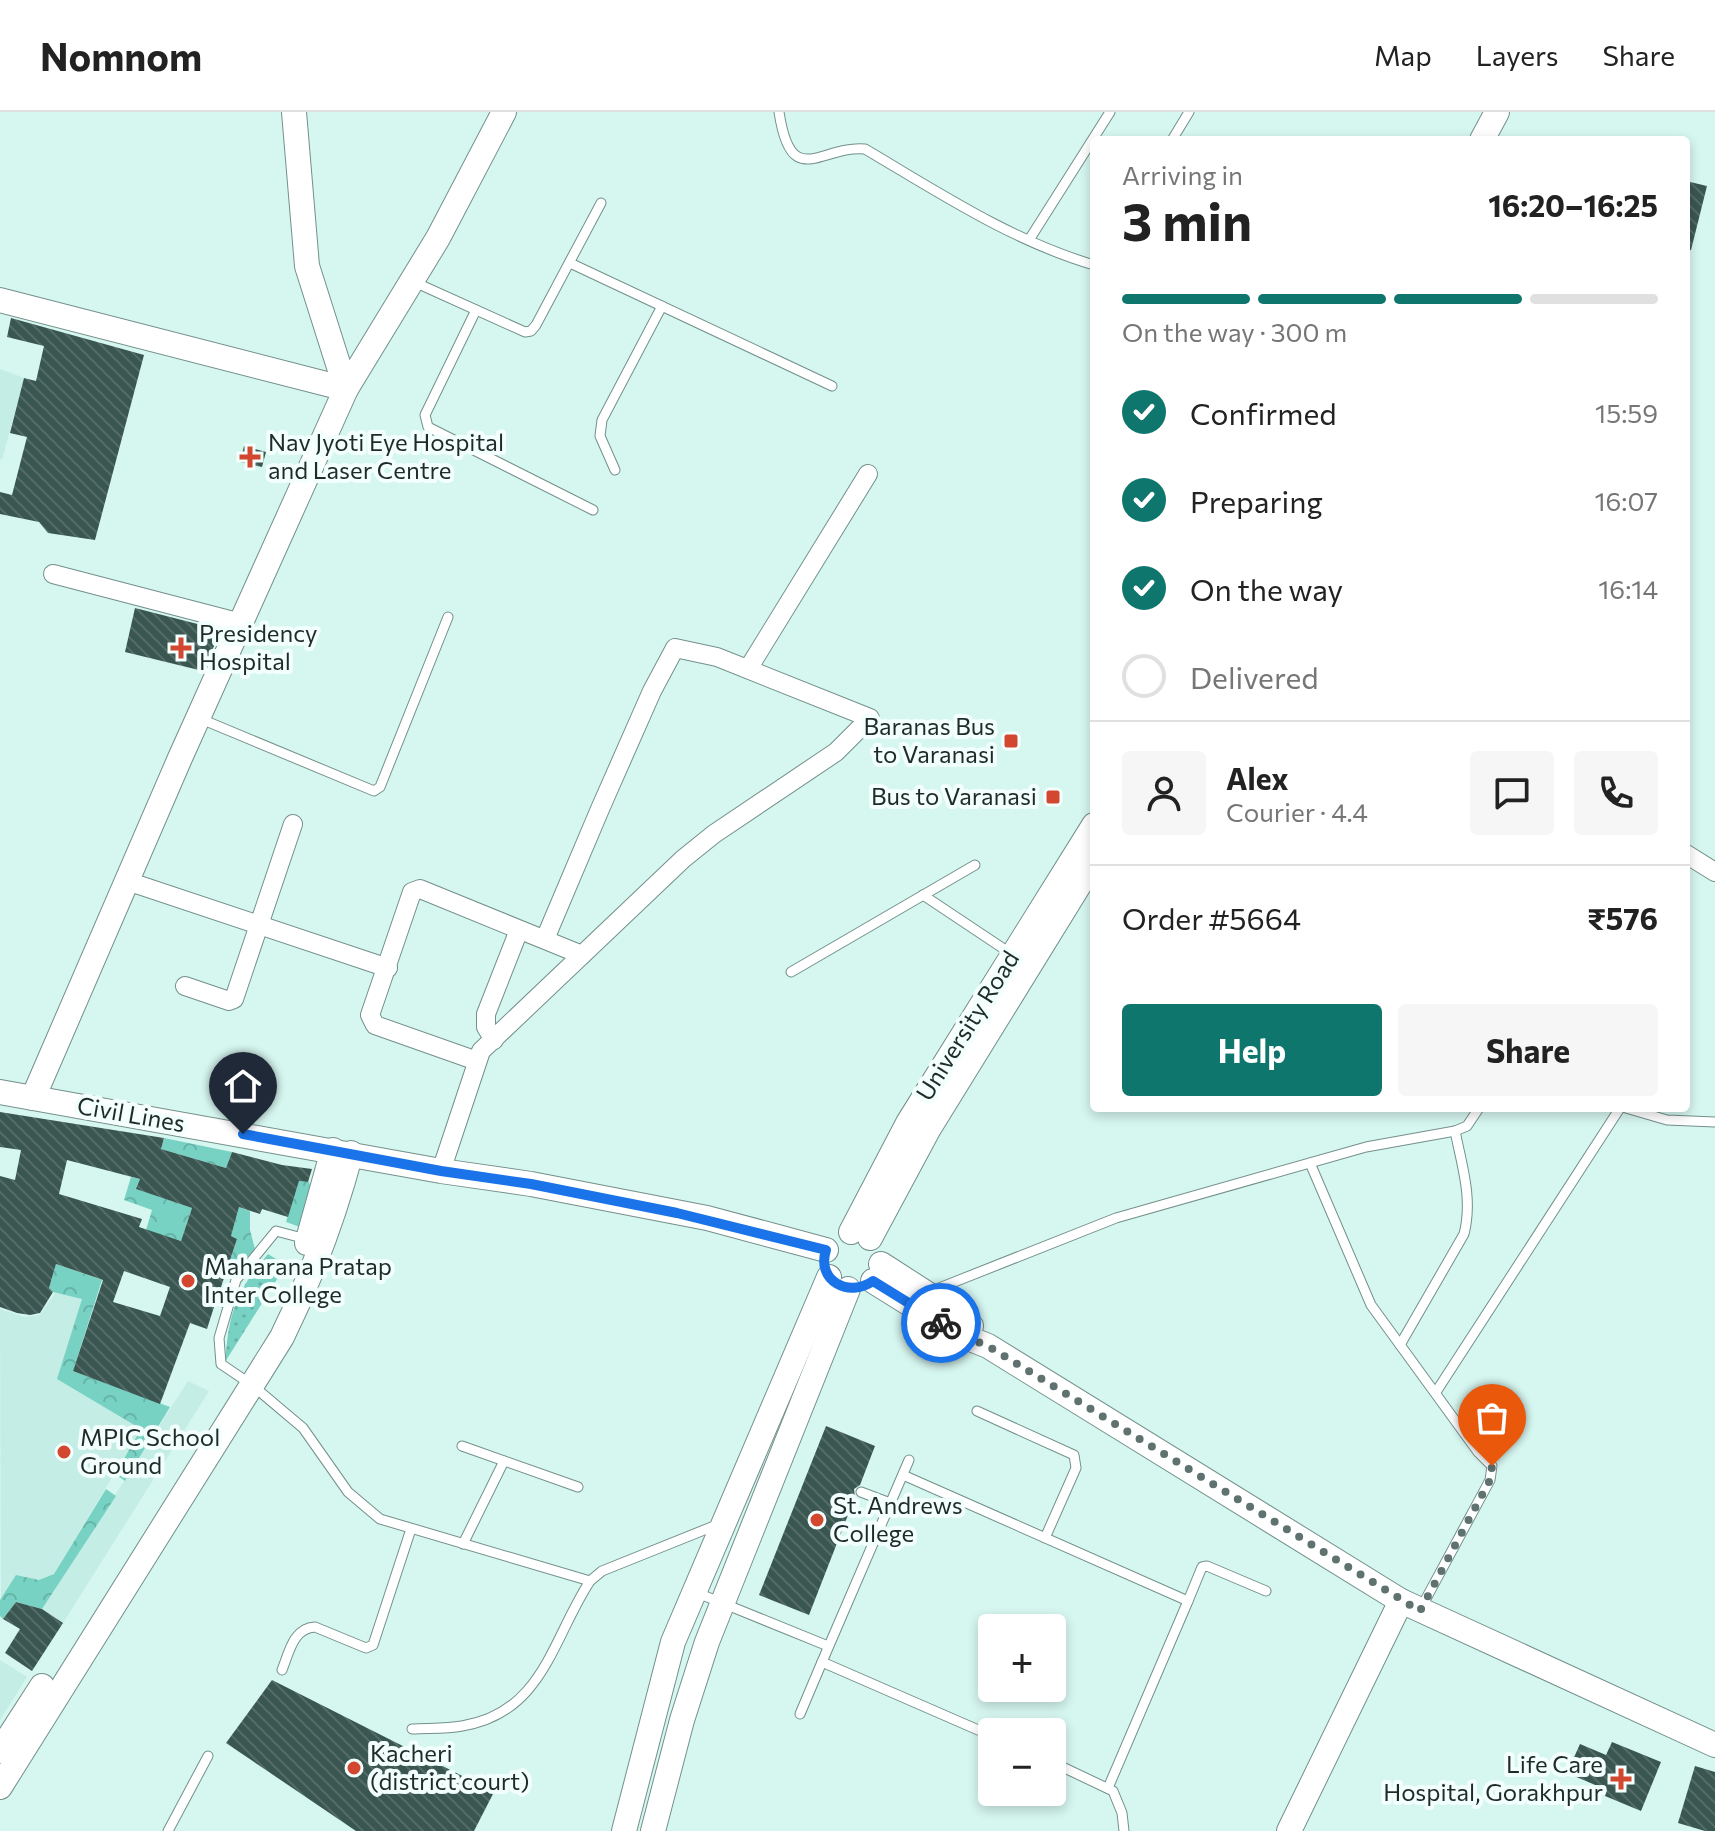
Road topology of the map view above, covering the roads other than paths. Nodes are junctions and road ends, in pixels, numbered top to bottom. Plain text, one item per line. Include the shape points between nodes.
1 (294, 112) edge
2 (504, 112) edge
3 (779, 112) edge
4 (1110, 112) edge
5 (1189, 112) edge
6 (1497, 112) edge
7 (1516, 112) edge
8 (1095, 136) edge
9 (1174, 136) edge
10 (1484, 136) edge
11 (1502, 136) edge
12 (1090, 144) edge
13 (601, 203) dead end
14 (1029, 240) junction
15 (570, 263) junction
16 (1090, 264) edge
17 (412, 281) junction
18 (0, 300) edge
19 (662, 306) junction
20 (476, 310) junction
21 (832, 386) dead end
22 (346, 389) junction
23 (615, 470) dead end
24 (868, 474) dead end
25 (593, 510) dead end
26 (53, 574) dead end
27 (448, 617) dead end
28 (241, 623) junction
29 (748, 669) junction
30 (198, 717) junction
31 (293, 824) dead end
32 (1090, 832) edge
33 (1690, 856) edge
34 (975, 865) dead end
35 (1090, 866) edge
36 (1715, 872) edge
37 (127, 881) junction
38 (923, 895) junction
39 (259, 925) junction
40 (519, 930) junction
41 (545, 939) junction
42 (582, 955) junction
43 (1021, 960) junction
44 (388, 968) junction
45 (791, 972) dead end
46 (185, 986) dead end
47 (494, 1040) junction
48 (477, 1061) junction
49 (0, 1092) edge
50 (33, 1098) junction
51 (1476, 1112) edge
52 (1617, 1112) edge
53 (1640, 1112) edge
54 (1715, 1122) edge
55 (1455, 1131) junction
56 (342, 1152) junction
57 (1310, 1163) junction
58 (441, 1171) junction
59 (861, 1235) junction
60 (315, 1242) junction
61 (826, 1250) junction
62 (877, 1272) junction
63 (838, 1283) junction
64 (926, 1294) junction
65 (217, 1300) dead end
66 (229, 1304) junction
67 (1400, 1345) junction
68 (988, 1346) junction
69 (246, 1380) junction
70 (1436, 1392) junction
71 (977, 1411) dead end
72 (462, 1446) dead end
73 (909, 1460) dead end
74 (504, 1461) junction
75 (903, 1475) junction
76 (578, 1487) dead end
77 (861, 1492) dead end
78 (890, 1503) junction
79 (726, 1521) junction
80 (411, 1529) junction
81 (1045, 1538) junction
82 (463, 1544) junction
83 (590, 1581) junction
84 (1266, 1591) dead end
85 (695, 1592) junction
86 (1188, 1601) junction
87 (721, 1603) junction
88 (1410, 1606) junction
89 (828, 1646) junction
90 (822, 1662) junction
91 (282, 1670) dead end
92 (800, 1714) dead end
93 (412, 1729) dead end
94 (978, 1730) edge
95 (1715, 1745) edge
96 (0, 1751) edge
97 (208, 1756) dead end
98 (1066, 1768) edge
99 (0, 1787) edge
100 (1108, 1788) junction
101 (168, 1831) edge
102 (624, 1831) edge
103 (653, 1831) edge
104 (1124, 1831) edge
105 (1289, 1831) edge

1 - 22 main road via 307,266
2 - 17 main road
3 - 14 lane via 782,136 796,155 810,160 865,149
4 - 8 lane
5 - 9 lane
6 - 10 main road
7 - 11 main road
12 - 14 lane
13 - 15 lane
14 - 16 lane
15 - 19 lane
15 - 20 lane via 531,331
17 - 20 lane
17 - 22 main road
18 - 22 main road
19 - 21 lane
19 - 23 lane via 602,420 600,436
20 - 25 lane via 425,415 428,427
22 - 28 main road
24 - 29 street
26 - 28 street
27 - 30 lane via 374,791
28 - 30 main road
29 - 41 street via 687,649 673,650
29 - 42 street via 870,718 836,752 683,859
30 - 37 main road
31 - 39 street
32 - 43 main road, University Road
33 - 36 street
34 - 38 lane
35 - 43 main road, University Road
37 - 39 street
37 - 50 main road
38 - 43 lane
38 - 45 lane
39 - 44 street
39 - 46 street via 234,999
40 - 41 street
40 - 44 street via 415,889
40 - 47 street via 486,1014
41 - 42 street
42 - 47 street
43 - 59 main road, University Road via 908,1123
44 - 48 street via 370,1015 375,1025
47 - 48 street
48 - 58 street
49 - 50 main road, Civil Lines
50 - 56 main road, Civil Lines
51 - 55 lane via 1467,1126
52 - 70 lane
53 - 54 lane via 1667,1120
55 - 57 lane
55 - 67 lane via 1470,1202 1467,1223
56 - 58 main road, Civil Lines
56 - 60 main road
57 - 64 lane via 1116,1218
57 - 67 lane via 1371,1305
58 - 61 main road, Civil Lines via 707,1218
59 - 61 main road via 833,1239
59 - 62 main road via 880,1254
60 - 66 lane via 276,1231 236,1280
60 - 69 main road
61 - 63 main road via 824,1265
62 - 63 main road via 866,1286
62 - 64 main road
62 - 68 main road via 958,1334
63 - 79 main road
63 - 87 main road
64 - 68 main road via 969,1324
65 - 66 lane
66 - 69 lane via 219,1338 221,1364
67 - 70 lane
68 - 88 main road
69 - 80 lane via 303,1428 365,1509
69 - 96 main road
69 - 99 main road
70 - 88 lane via 1492,1466 1490,1480
71 - 81 lane via 1074,1455 1076,1468
72 - 74 lane
73 - 75 lane
74 - 76 lane
74 - 82 lane
75 - 78 lane
75 - 81 lane
77 - 78 lane
78 - 89 lane
79 - 83 lane via 602,1571
79 - 85 main road
80 - 82 lane
80 - 91 lane via 373,1645 366,1648 306,1627 299,1631
81 - 86 lane
82 - 83 lane
83 - 93 lane via 536,1682 521,1699 503,1712 463,1726
84 - 86 lane via 1207,1566 1198,1573
85 - 87 lane
85 - 102 main road via 673,1642
86 - 100 lane
87 - 89 lane
87 - 103 main road
88 - 95 main road
88 - 105 main road
89 - 90 lane
90 - 92 lane
90 - 94 lane
97 - 101 lane
98 - 100 lane
100 - 104 lane via 1122,1813

